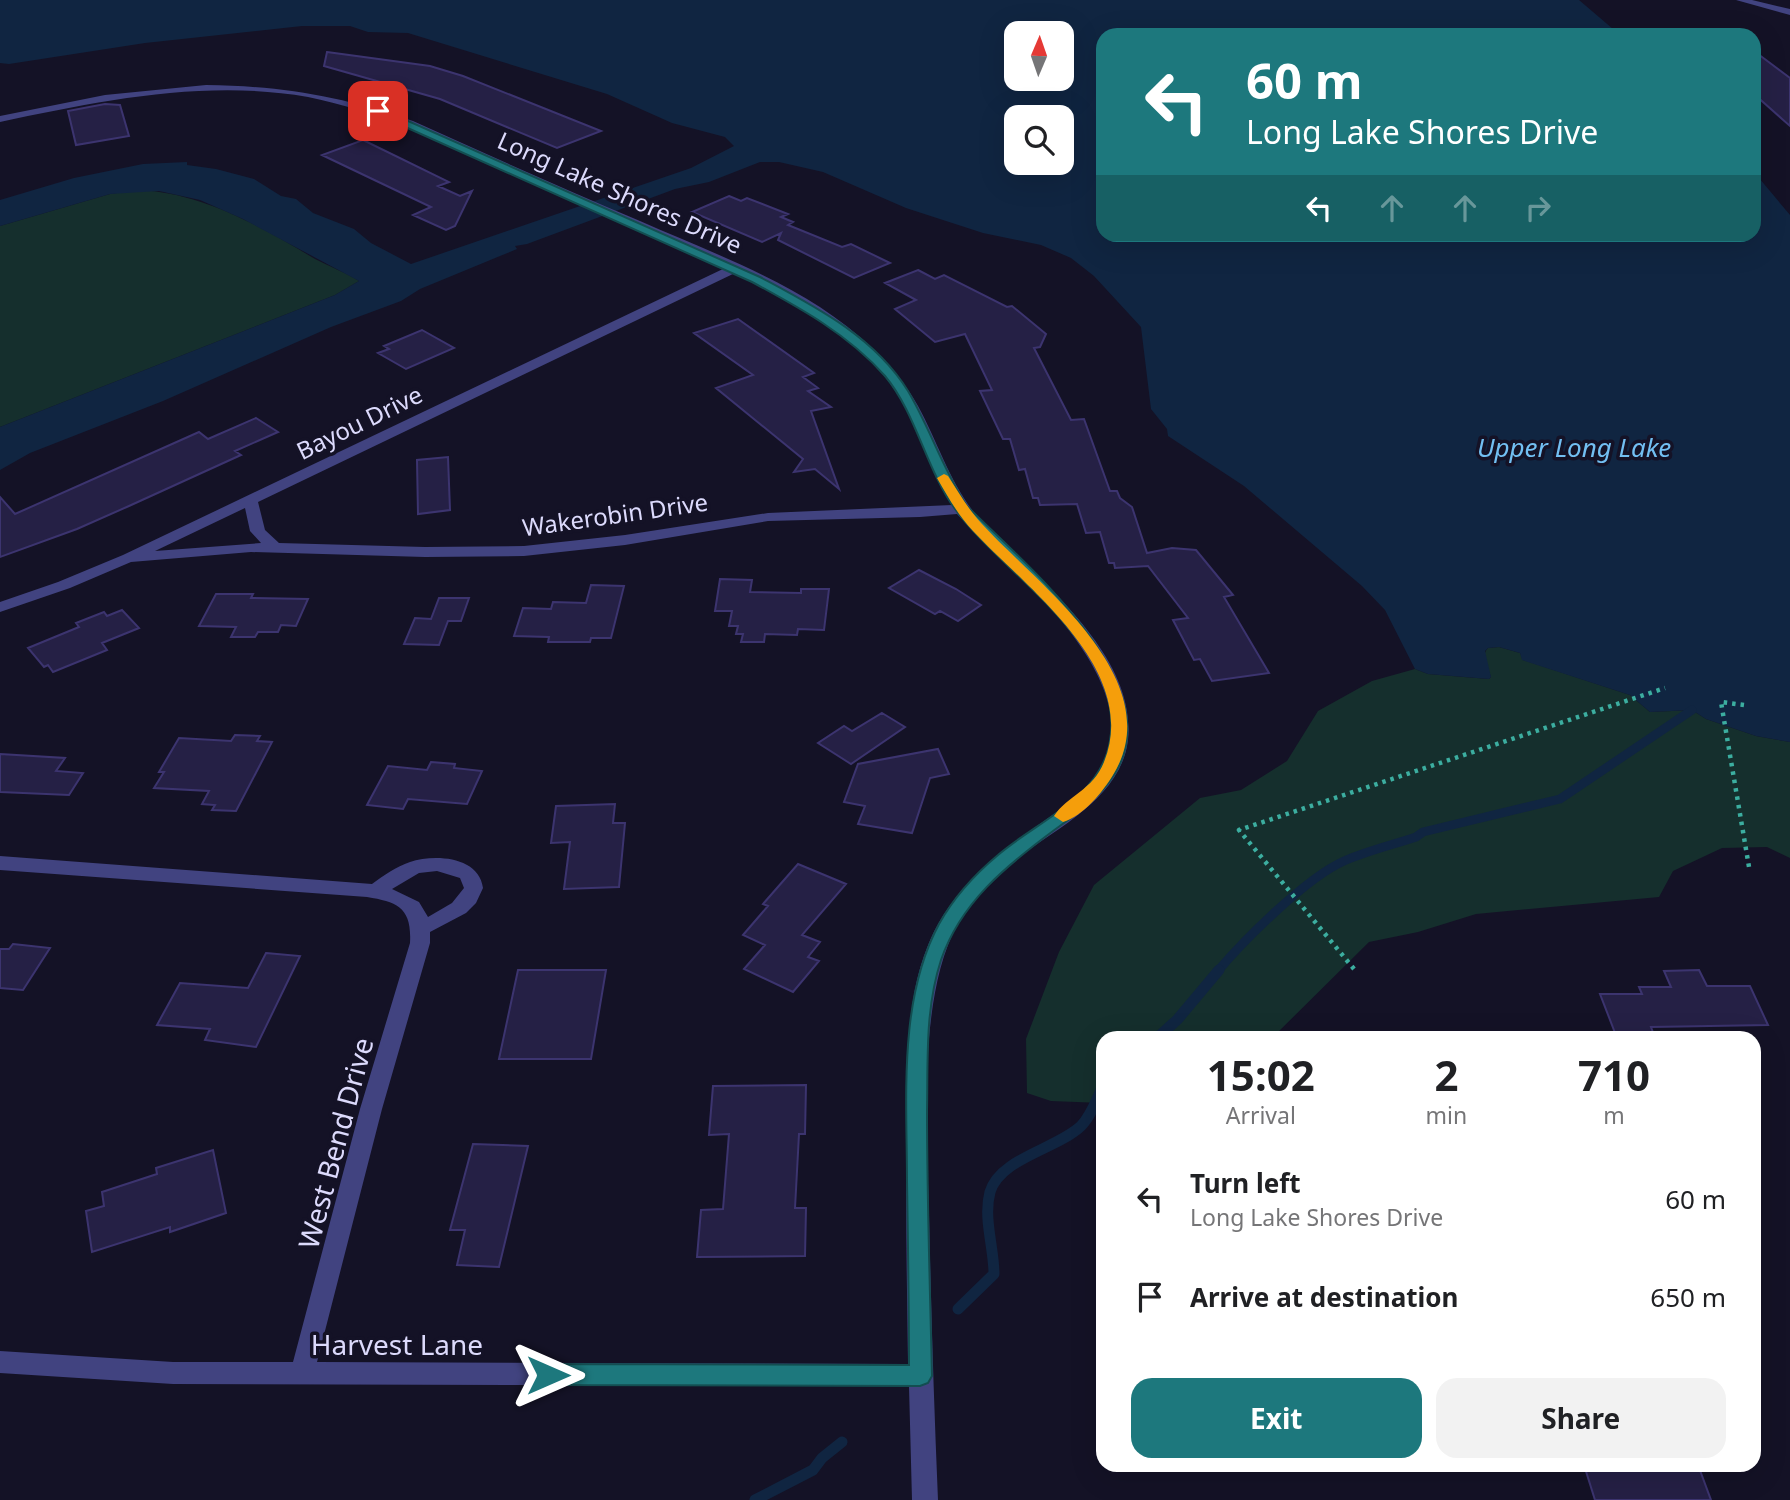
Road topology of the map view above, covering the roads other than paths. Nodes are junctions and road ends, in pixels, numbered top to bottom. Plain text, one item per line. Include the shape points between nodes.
1 (1741, 0) edge
2 (1785, 0) edge
3 (1790, 6) edge
4 (1790, 12) edge
5 (0, 119) edge
6 (733, 269) junction
7 (250, 500) junction
8 (961, 509) junction
9 (274, 547) junction
10 (128, 558) junction
11 (0, 607) edge
12 (0, 863) edge
13 (376, 891) junction
14 (422, 928) junction
15 (0, 1362) edge
16 (302, 1373) junction
17 (920, 1376) junction
18 (925, 1500) edge

1 - 4 street
2 - 3 street
5 - 6 street, Long Lake Shores Drive via 164,90 230,87 338,98 386,114
6 - 7 street, Bayou Drive
6 - 8 street, Long Lake Shores Drive via 812,310 873,356 903,392
7 - 9 street via 258,531
7 - 10 street, Bayou Drive
8 - 9 street, Wakerobin Drive via 768,517 524,551
8 - 17 street, Long Lake Shores Drive via 1084,637 1110,684 1119,740 1112,764 1085,800 1005,858 970,891 932,958 919,1030
9 - 10 street, Wakerobin Drive
10 - 11 street, Bayou Drive
12 - 13 street
13 - 14 street via 417,910
13 - 14 street via 416,867 450,865 462,870 473,887 470,897 449,915
14 - 16 street, West Bend Drive
15 - 16 street, Harvest Lane via 173,1373
16 - 17 street, Harvest Lane
17 - 18 street, Long Lake Shores Drive

